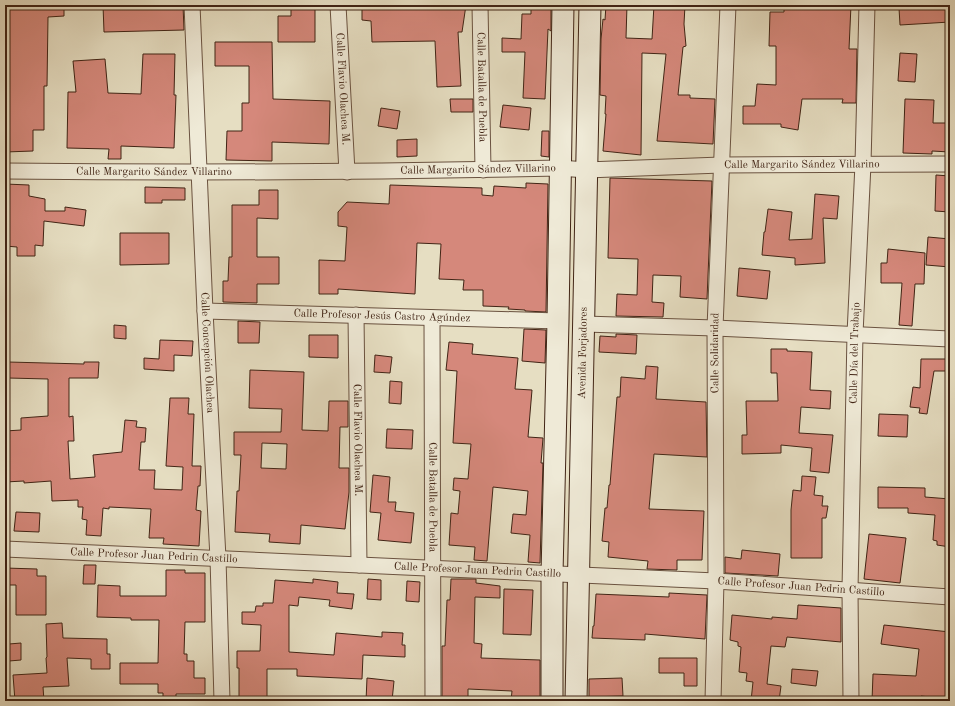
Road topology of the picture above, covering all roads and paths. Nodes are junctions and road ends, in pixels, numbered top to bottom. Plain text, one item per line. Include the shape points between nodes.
1 (192, 5) edge
2 (338, 5) edge
3 (480, 5) edge
4 (563, 5) edge
5 (590, 5) edge
6 (728, 5) edge
7 (867, 5) edge
8 (863, 164) junction
9 (950, 164) edge
10 (721, 165) junction
11 (560, 168) junction
12 (483, 170) junction
13 (586, 170) junction
14 (5, 171) edge
15 (347, 172) junction
16 (200, 173) junction
17 (205, 311) junction
18 (356, 315) junction
19 (432, 318) junction
20 (558, 322) junction
21 (584, 324) junction
22 (716, 328) junction
23 (855, 334) junction
24 (950, 339) edge
25 (5, 549) edge
26 (218, 558) junction
27 (360, 565) junction
28 (433, 568) junction
29 (552, 574) junction
30 (578, 576) junction
31 (716, 581) junction
32 (850, 590) junction
33 (950, 597) edge
34 (98, 697) dead end
35 (99, 701) edge
36 (222, 701) edge
37 (433, 701) edge
38 (552, 701) edge
39 (576, 701) edge
40 (713, 701) edge
41 (851, 701) edge

1 - 16 street, Calle Concepción Olachea
2 - 15 street, Calle Flavio Olachea M.
3 - 12 street, Calle Batalla de Puebla
4 - 11 main road
5 - 13 main road, Avenida Forjadores
6 - 10 street, Calle Solidaridad
7 - 8 street, Calle Día del Trabajo
8 - 9 street, Calle Margarito Sández Villarino
8 - 10 street, Calle Margarito Sández Villarino
8 - 23 street, Calle Día del Trabajo
10 - 13 street, Calle Margarito Sández Villarino
10 - 22 street, Calle Solidaridad
11 - 12 street, Calle Margarito Sández Villarino
11 - 13 street, Calle Margarito Sández Villarino
11 - 20 main road
12 - 15 street, Calle Margarito Sández Villarino
13 - 21 main road, Avenida Forjadores
14 - 16 street, Calle Margarito Sández Villarino
15 - 16 street, Calle Margarito Sández Villarino
16 - 17 street, Calle Concepción Olachea
17 - 18 street, Calle Profesor Jesús Castro Agúndez
17 - 26 street, Calle Concepción Olachea
18 - 19 street, Calle Profesor Jesús Castro Agúndez
18 - 27 street, Calle Flavio Olachea M.
19 - 20 street, Calle Profesor Jesús Castro Agúndez
19 - 28 street, Calle Batalla de Puebla
20 - 29 main road
21 - 22 street
21 - 30 main road, Avenida Forjadores
22 - 23 street
22 - 31 street, Calle Solidaridad
23 - 24 street
23 - 32 street, Calle Día del Trabajo
25 - 26 street, Calle Profesor Juan Pedrin Castillo
26 - 27 street, Calle Profesor Juan Pedrin Castillo
26 - 36 street, Calle Concepción Olachea
27 - 28 street, Calle Profesor Juan Pedrin Castillo
28 - 29 street, Calle Profesor Juan Pedrin Castillo
28 - 37 street, Calle Batalla de Puebla
29 - 30 street, Calle Profesor Juan Pedrin Castillo
29 - 38 main road
30 - 31 street, Calle Profesor Juan Pedrin Castillo
30 - 39 main road, Avenida Forjadores
31 - 32 street, Calle Profesor Juan Pedrin Castillo
31 - 40 street, Calle Solidaridad
32 - 33 street, Calle Profesor Juan Pedrin Castillo
32 - 41 street, Calle Día del Trabajo
34 - 35 path

